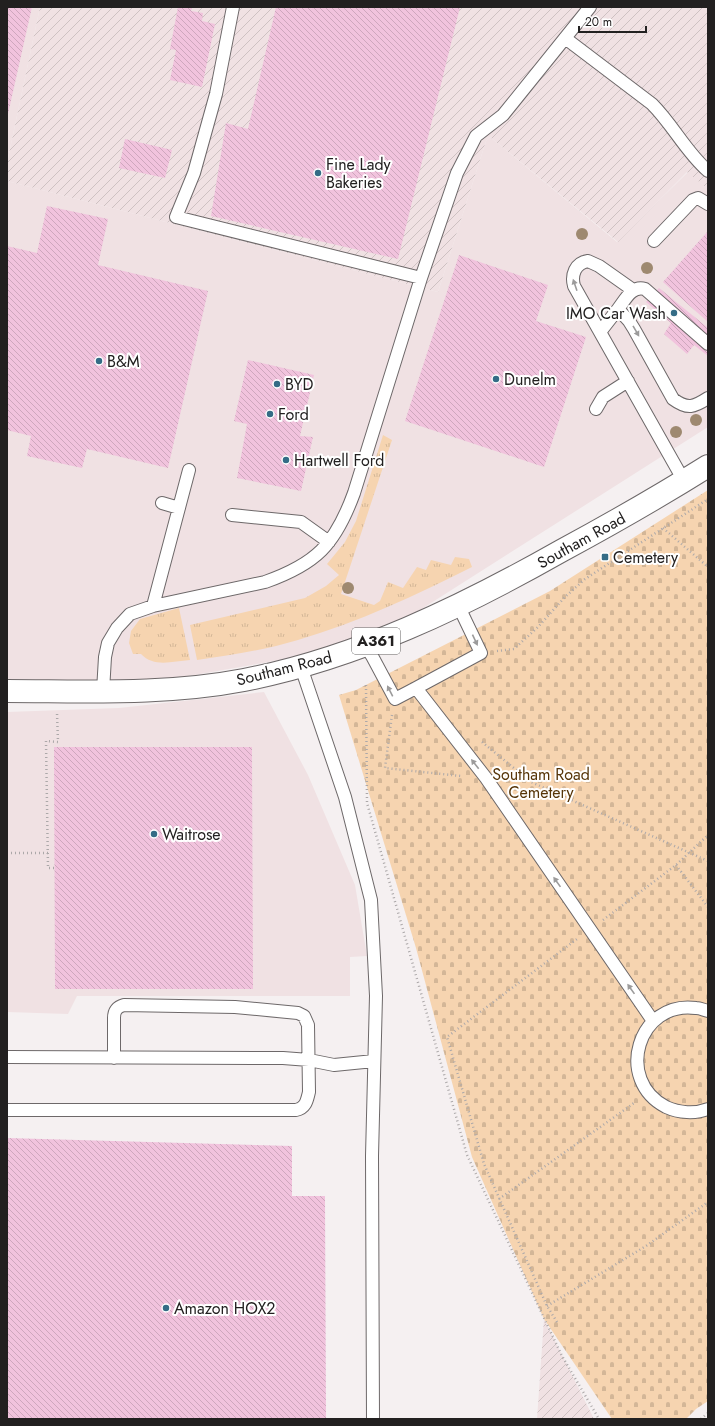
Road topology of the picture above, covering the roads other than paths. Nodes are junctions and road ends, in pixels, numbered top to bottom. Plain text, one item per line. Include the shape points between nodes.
1 (232, 7) edge
2 (590, 7) edge
3 (565, 38) junction
4 (708, 171) edge
5 (708, 204) edge
6 (654, 241) dead end
7 (421, 278) junction
8 (633, 290) junction
9 (618, 309) junction
10 (600, 332) junction
11 (708, 344) edge
12 (628, 381) junction
13 (708, 398) edge
14 (596, 409) dead end
15 (708, 466) edge
16 (188, 470) dead end
17 (684, 481) junction
18 (162, 503) dead end
19 (179, 508) junction
20 (232, 515) dead end
21 (329, 542) junction
22 (458, 605) junction
23 (153, 606) junction
24 (365, 645) junction
25 (301, 667) junction
26 (416, 688) junction
27 (7, 691) edge
28 (103, 691) junction
29 (708, 1011) edge
30 (654, 1021) junction
31 (7, 1057) edge
32 (114, 1058) junction
33 (309, 1060) junction
34 (374, 1061) junction
35 (708, 1109) edge
36 (7, 1110) edge
37 (373, 1419) edge

1 - 7 lane via 216,94 194,173 176,217
2 - 3 lane
3 - 4 lane via 652,104
3 - 7 lane via 503,115 476,136 457,173
5 - 6 lane via 698,198 693,200
7 - 21 lane via 354,494 348,510
8 - 9 lane
10 -> 8 lane via 574,286 573,274 578,265 585,262 599,266
8 - 11 lane via 645,289
9 - 10 lane
9 -> 13 lane via 634,329 673,399 694,406
10 - 12 lane
12 - 14 lane via 603,397
12 - 17 lane
15 - 17 main road, Southam Road / A361
16 - 19 lane
17 - 22 main road, Southam Road / A361 via 522,573
18 - 19 lane
19 - 23 lane
20 - 21 lane via 301,522
21 - 23 lane via 315,557 277,578
22 - 24 main road, Southam Road / A361
22 -> 26 lane via 481,653
23 - 28 lane via 130,614 122,620 112,635 105,657
24 - 25 main road, Southam Road / A361
26 -> 24 lane via 395,699
25 - 28 main road, Southam Road / A361 via 201,687
25 - 34 lane via 345,797 372,900 376,996
30 -> 26 lane via 486,778
27 - 28 main road, Southam Road / A361
29 - 30 lane via 681,1008 666,1012
30 - 35 lane via 644,1033 638,1048 637,1064 640,1079 648,1093 672,1110 687,1113
31 - 32 lane
32 - 33 lane
32 - 33 lane via 114,1018 116,1009 124,1005 235,1007 298,1013 304,1016 308,1025
33 - 34 lane via 334,1065
33 - 36 lane via 307,1101 296,1110
34 - 37 lane

